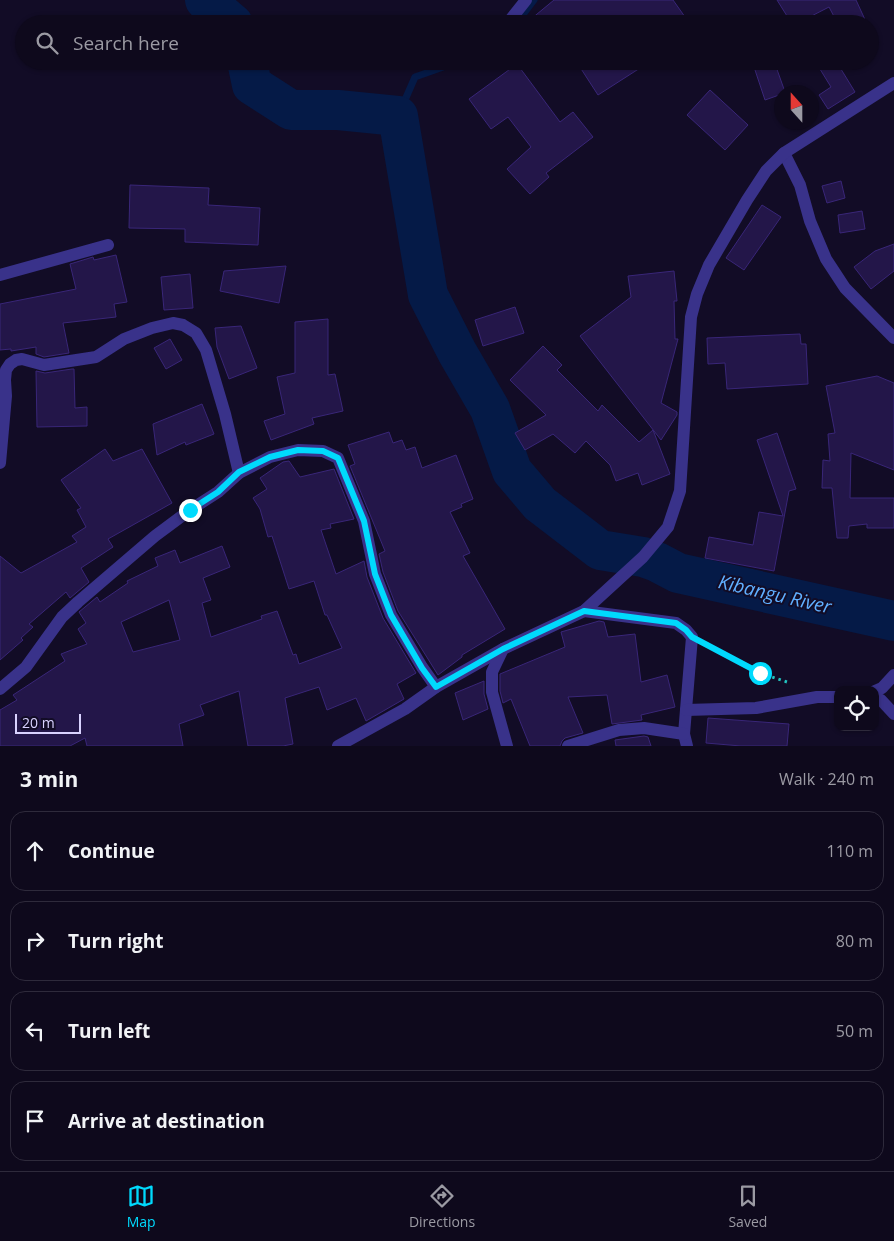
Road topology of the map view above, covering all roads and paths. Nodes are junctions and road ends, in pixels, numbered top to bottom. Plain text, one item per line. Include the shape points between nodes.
1 (526, 0) edge
2 (514, 15) edge
3 (894, 83) edge
4 (784, 153) junction
5 (108, 245) dead end
6 (0, 275) edge
7 (894, 338) edge
8 (0, 463) edge
9 (239, 472) junction
10 (584, 611) junction
11 (692, 637) junction
12 (503, 649) junction
13 (894, 676) edge
14 (436, 687) junction
15 (0, 688) edge
16 (879, 689) edge
17 (817, 696) junction
18 (834, 697) edge
19 (879, 699) edge
20 (686, 710) junction
21 (894, 714) edge
22 (685, 740) edge
23 (338, 746) edge
24 (507, 746) edge
25 (568, 746) edge

1 - 2 street
3 - 4 street
4 - 7 street via 800,185 826,259 845,288
4 - 10 street via 766,171 747,200 696,294 691,317 680,490 668,528 643,557
5 - 6 street
8 - 9 street via 6,370 10,364 22,359 44,365 96,357 124,338 173,323 196,332 206,350
9 - 14 street via 270,457 298,450 323,451 338,458 364,521 375,574 391,615
9 - 15 street via 218,492 154,536 78,602 62,617 26,666
10 - 11 street via 676,623
10 - 12 street
11 - 17 path via 760,673
11 - 20 street
12 - 14 street
12 - 24 street via 492,672 492,692
13 - 16 street
14 - 23 street via 406,709
17 - 18 street
17 - 20 street via 756,708
19 - 21 street
20 - 22 street
22 - 25 street via 644,728 619,730

